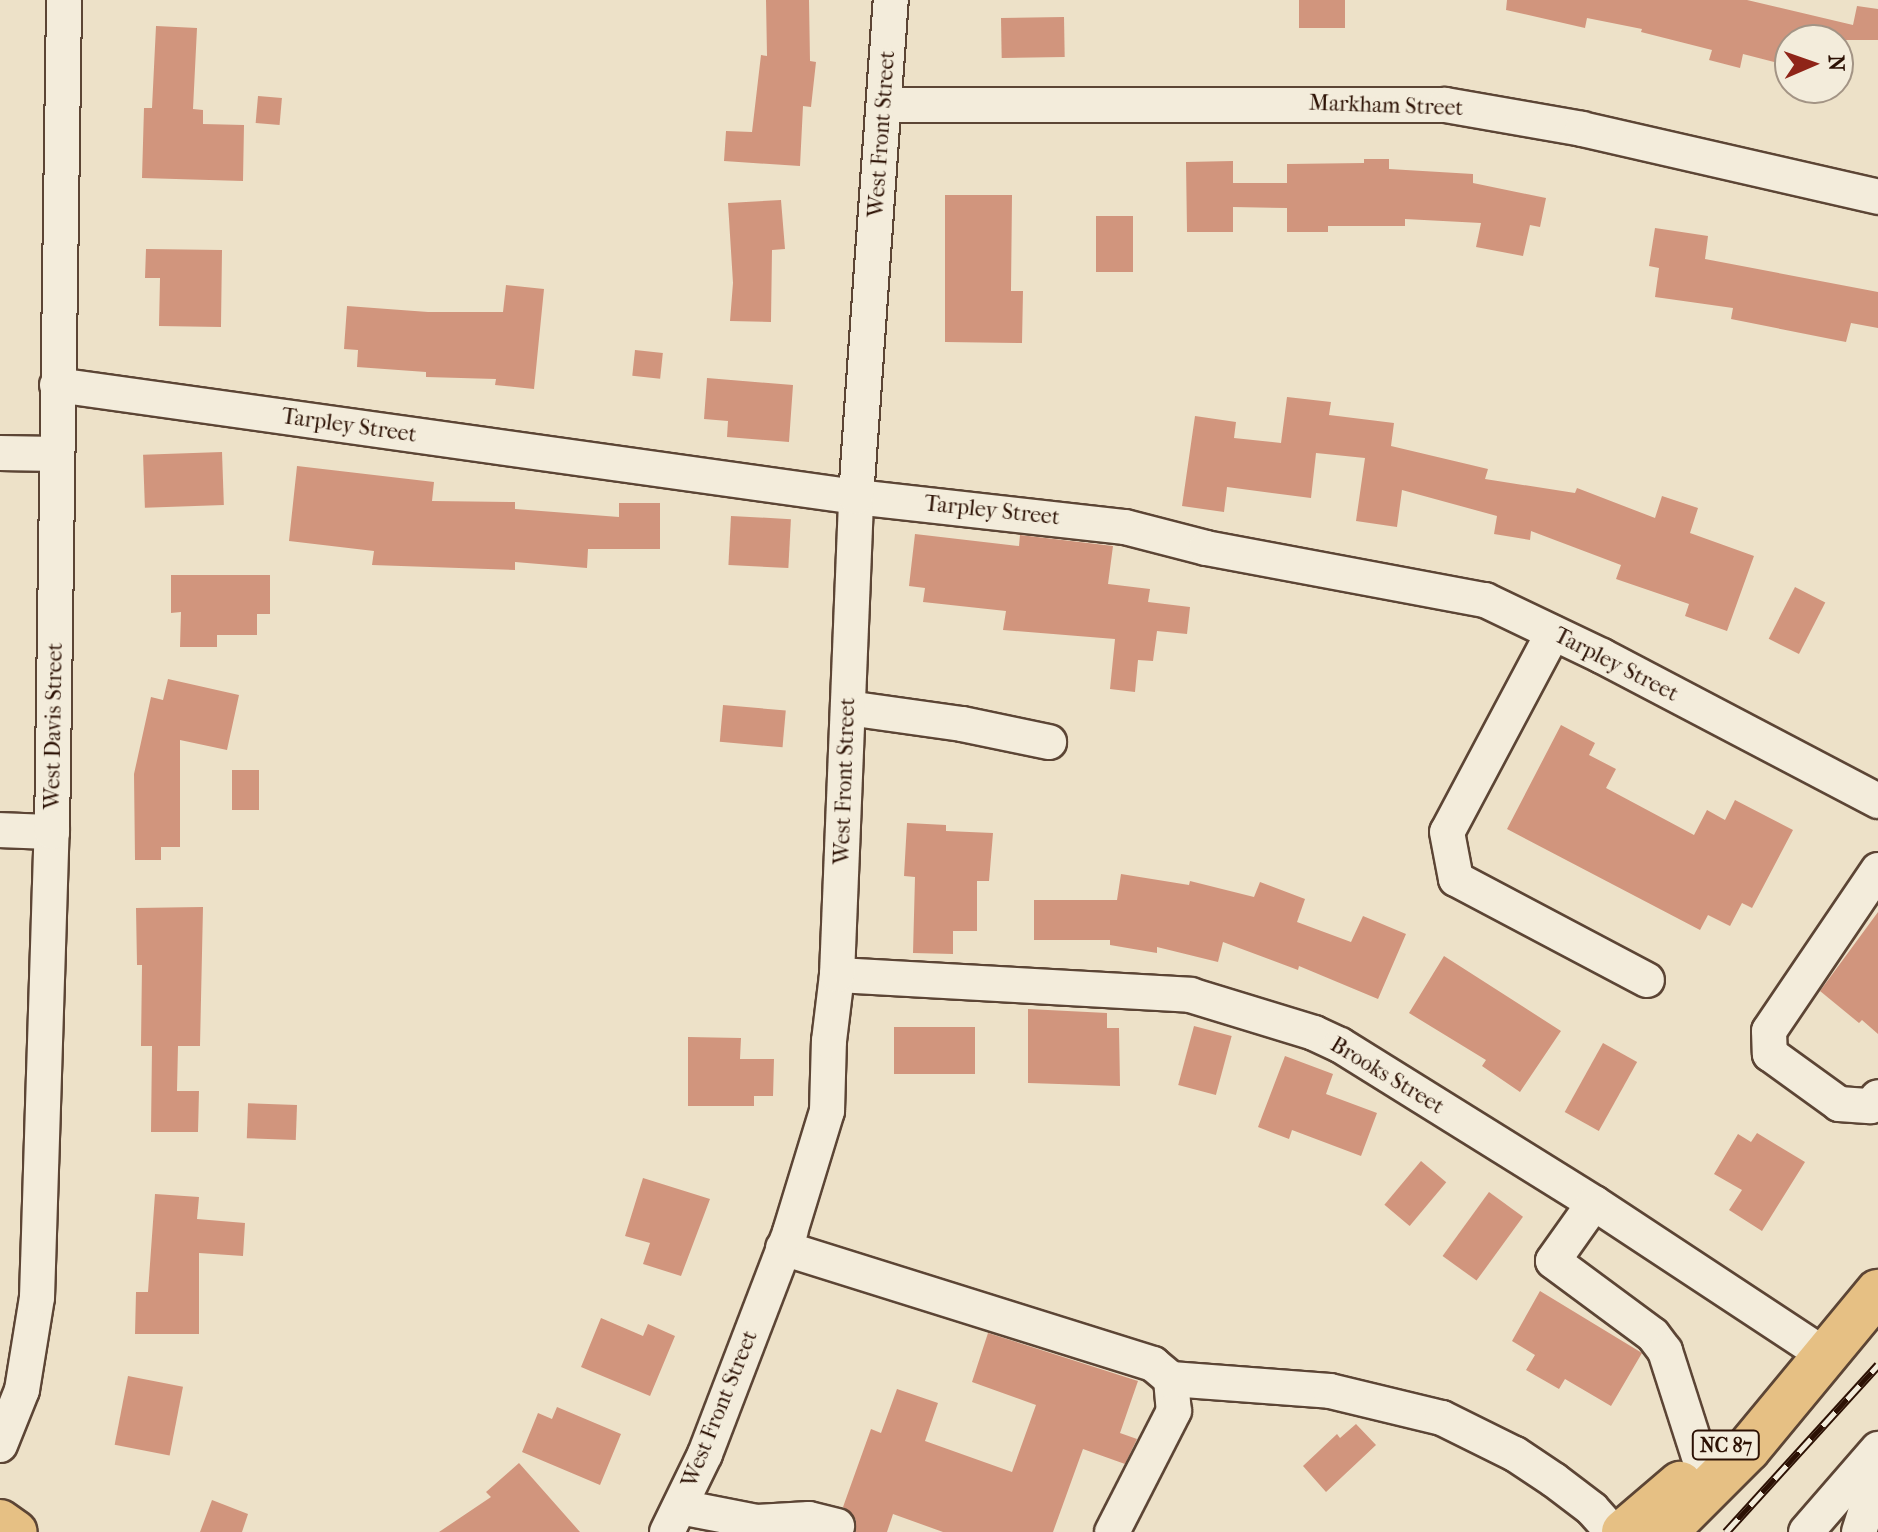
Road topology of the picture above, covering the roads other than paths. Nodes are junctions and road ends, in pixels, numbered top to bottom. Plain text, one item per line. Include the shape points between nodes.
1 (64, 0) edge
2 (891, 0) edge
3 (885, 105) junction
4 (1878, 197) edge
5 (57, 385) junction
6 (0, 453) edge
7 (57, 454) junction
8 (856, 497) junction
9 (1553, 633) junction
10 (848, 708) junction
11 (1049, 742) dead end
12 (1878, 801) edge
13 (0, 830) edge
14 (52, 832) junction
15 (1878, 870) edge
16 (837, 975) junction
17 (1647, 980) dead end
18 (1878, 1097) edge
19 (1594, 1203) junction
20 (783, 1248) junction
21 (1878, 1292) edge
22 (1826, 1356) junction
23 (1171, 1379) junction
24 (0, 1445) edge
25 (1878, 1449) edge
26 (1702, 1466) junction
27 (1878, 1472) edge
28 (673, 1520) edge
29 (0, 1521) edge
30 (837, 1526) dead end
31 (16, 1532) edge
32 (1112, 1532) edge
33 (1613, 1532) edge
34 (1624, 1532) edge
35 (1665, 1532) edge
36 (1806, 1532) edge
37 (1859, 1532) edge

1 - 5 street, West Davis Street
2 - 3 street, West Front Street
3 - 4 street, Markham Street via 1445,105 1582,129
3 - 8 street, West Front Street
5 - 7 street, West Davis Street
5 - 8 street, Tarpley Street
6 - 7 street
7 - 14 street, West Davis Street
8 - 9 street, Tarpley Street via 1125,527 1206,548 1485,600
8 - 10 street, West Front Street
9 - 12 street, Tarpley Street
9 - 17 street via 1447,832 1456,879
10 - 11 street
10 - 16 street, West Front Street
13 - 14 street
14 - 24 street, West Davis Street via 37,1297 22,1390
15 - 18 street via 1769,1031 1770,1054 1839,1104 1871,1106
16 - 19 street, Brooks Street via 1190,995 1234,1007 1340,1045
16 - 20 street, West Front Street via 827,1111
19 - 22 street, Brooks Street
19 - 26 street via 1553,1261 1653,1335 1665,1351
20 - 23 street via 1153,1364
20 - 28 street, West Front Street via 705,1454
21 - 22 highway, NC 87
22 - 26 highway, NC 87
22 - 35 highway, NC 87 via 1748,1449
23 - 32 street via 1174,1411
23 - 33 street via 1330,1391 1442,1418 1554,1480
25 - 36 street
26 - 34 highway, NC 87
27 - 37 street
28 - 30 street via 809,1519
29 - 31 main road

